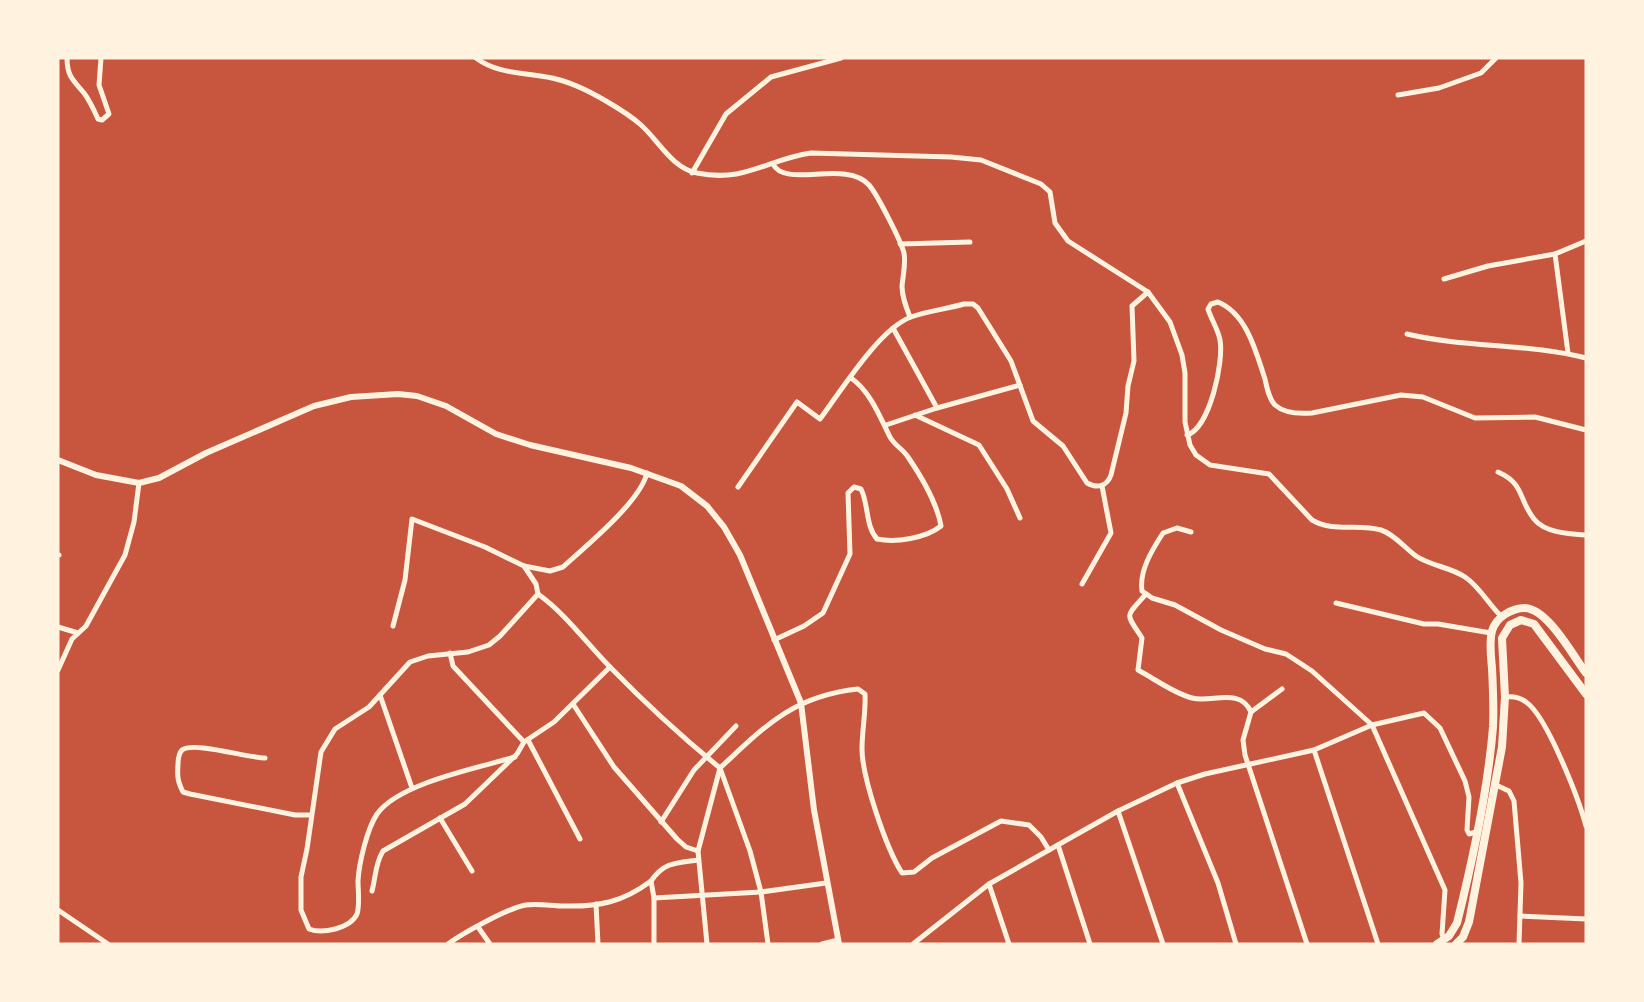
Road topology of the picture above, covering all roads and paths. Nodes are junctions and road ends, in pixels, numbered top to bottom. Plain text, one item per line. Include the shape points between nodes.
1 (67, 58) edge
2 (101, 58) edge
3 (476, 58) edge
4 (841, 58) edge
5 (1496, 58) edge
6 (1398, 95) dead end
7 (773, 164) junction
8 (692, 173) junction
9 (971, 242) dead end
10 (1586, 242) edge
11 (900, 244) junction
12 (1555, 254) junction
13 (1444, 279) dead end
14 (1148, 292) junction
15 (910, 317) junction
16 (893, 328) junction
17 (1407, 334) dead end
18 (1568, 353) junction
19 (1586, 358) edge
20 (851, 378) junction
21 (1020, 385) junction
22 (937, 408) junction
23 (915, 415) junction
24 (886, 425) junction
25 (1586, 429) edge
26 (1187, 435) junction
27 (58, 460) edge
28 (1498, 472) dead end
29 (647, 473) junction
30 (139, 483) junction
31 (1102, 486) junction
32 (738, 487) dead end
33 (1020, 518) dead end
34 (1191, 532) dead end
35 (1586, 535) edge
36 (524, 566) junction
37 (1082, 584) dead end
38 (538, 594) junction
39 (1146, 594) junction
40 (1336, 603) dead end
41 (1502, 617) junction
42 (1510, 625) junction
43 (393, 626) dead end
44 (58, 627) edge
45 (78, 633) junction
46 (1491, 633) junction
47 (774, 640) junction
48 (450, 653) junction
49 (610, 667) junction
50 (58, 670) edge
51 (1585, 670) edge
52 (1574, 675) junction
53 (1282, 689) dead end
54 (1586, 694) edge
55 (380, 695) junction
56 (1494, 697) junction
57 (1505, 697) junction
58 (801, 703) junction
59 (573, 705) junction
60 (1251, 712) junction
61 (1372, 725) junction
62 (736, 726) dead end
63 (526, 741) junction
64 (1314, 750) junction
65 (515, 757) junction
66 (706, 757) junction
67 (265, 758) dead end
68 (1248, 764) junction
69 (720, 768) junction
70 (1177, 783) junction
71 (1485, 783) junction
72 (1496, 785) junction
73 (412, 788) junction
74 (1118, 811) junction
75 (311, 816) junction
76 (440, 818) junction
77 (661, 822) junction
78 (1586, 826) edge
79 (1476, 832) junction
80 (1487, 834) junction
81 (580, 839) dead end
82 (1058, 845) junction
83 (1049, 850) junction
84 (698, 851) junction
85 (698, 860) junction
86 (472, 871) dead end
87 (651, 881) junction
88 (826, 883) junction
89 (989, 884) junction
90 (372, 891) dead end
91 (761, 892) junction
92 (701, 894) junction
93 (654, 898) junction
94 (596, 904) junction
95 (58, 910) edge
96 (1520, 916) junction
97 (1586, 919) edge
98 (478, 927) junction
99 (839, 942) edge
100 (1443, 943) edge
101 (108, 944) edge
102 (448, 944) edge
103 (490, 944) edge
104 (598, 944) edge
105 (654, 944) edge
106 (707, 944) edge
107 (768, 944) edge
108 (822, 944) edge
109 (913, 944) edge
110 (1009, 944) edge
111 (1090, 944) edge
112 (1163, 944) edge
113 (1236, 944) edge
114 (1307, 944) edge
115 (1378, 944) edge
116 (1456, 944) edge
117 (1519, 944) edge

1 - 2 street via 69,76 102,120 109,114 99,85
3 - 8 street via 503,72 554,78 581,87 641,125
4 - 8 street via 771,77 726,114
5 - 6 street via 1481,73 1439,88
7 - 8 street via 735,176
7 - 11 street via 785,174 862,178
7 - 14 street via 811,153 981,160 1046,188 1055,223 1068,241
9 - 11 street
10 - 12 street
11 - 15 street via 905,263 902,295
12 - 13 street
12 - 18 street
14 - 26 street via 1180,345
14 - 31 street via 1132,306 1134,362 1126,413 1111,475
15 - 16 street
15 - 21 street via 964,304 978,307
16 - 20 street
16 - 22 street
17 - 18 street
18 - 19 street
20 - 24 street
20 - 32 street via 820,419 797,402
21 - 22 street
21 - 31 street via 1037,426 1056,439 1087,483
22 - 23 street
23 - 24 street
23 - 33 street via 979,445
24 - 47 street via 907,455 941,526 933,533 877,539 869,526 861,489 854,487 848,493 850,554 823,612
25 - 26 street via 1535,417 1475,418 1423,397 1401,395 1312,413 1282,409 1270,398 1242,322 1218,302 1208,309 1221,343 1219,369 1200,425
26 - 41 street via 1203,462 1269,474 1278,480 1312,520 1330,527 1388,533 1418,558 1454,570 1469,579
27 - 30 street via 96,475
28 - 35 street via 1516,483 1534,519 1543,526
29 - 30 street via 496,434 417,397 380,394 314,406
29 - 36 street via 624,508 563,567 550,571
29 - 47 street via 681,486 724,527
30 - 45 street via 125,555
31 - 37 street via 1111,533
34 - 39 street via 1177,528 1163,533 1144,570
36 - 38 street via 537,584
36 - 43 street via 412,519 405,580
38 - 48 street via 489,645
38 - 49 street via 581,632
39 - 60 street via 1128,617 1142,638 1138,670 1192,698 1242,700
39 - 61 street via 1265,649 1286,654
40 - 46 street via 1424,624
41 - 42 main road
41 - 46 main road
41 - 51 main road via 1520,609 1537,611
42 - 52 main road via 1521,620 1534,624
42 - 57 main road via 1503,638
44 - 45 street
45 - 50 street
46 - 56 main road
47 - 58 street
48 - 55 street via 410,662
48 - 63 street via 453,666
49 - 59 street
49 - 66 street
51 - 52 street
52 - 54 main road
53 - 60 street
55 - 73 street
55 - 75 street via 335,729 321,752
56 - 57 main road
56 - 71 main road
57 - 72 main road
57 - 78 street via 1525,701 1540,720 1580,802
58 - 69 street via 768,724
58 - 83 street via 843,691 858,689 865,694 863,764 902,873 914,873 932,858 1001,821 1029,825
58 - 88 street
59 - 63 street
59 - 77 street via 614,767
60 - 68 street via 1243,740
61 - 64 street
61 - 79 street via 1424,713 1440,727 1469,792 1466,830
61 - 100 street via 1445,890
62 - 66 street
63 - 65 street
63 - 81 street
64 - 68 street
64 - 115 street
65 - 73 street
65 - 76 street via 465,804
66 - 69 street
66 - 77 street
67 - 75 street via 193,746 178,756 177,780 183,792 190,794
68 - 70 street
68 - 114 street
69 - 84 street
69 - 91 street
70 - 74 street
70 - 113 street via 1218,883
71 - 72 main road
71 - 79 main road
72 - 80 main road
72 - 96 street via 1509,791 1514,801
73 - 75 street via 387,802 375,816 359,865 357,913 339,928 318,932 309,929 301,910
74 - 82 street
74 - 112 street
76 - 86 street
76 - 90 street via 383,850 375,864
77 - 84 street via 686,847
79 - 80 main road
79 - 100 main road via 1457,923
80 - 116 main road via 1469,922
82 - 83 street
82 - 111 street
83 - 89 street
84 - 85 street
85 - 87 street via 666,865
85 - 92 street
87 - 93 street
87 - 94 street via 631,896
88 - 91 street
88 - 99 street
89 - 109 street
89 - 110 street
91 - 92 street
91 - 107 street
92 - 93 street
92 - 106 street
93 - 105 street
94 - 98 street via 525,905
94 - 104 street
95 - 101 street
96 - 97 street
96 - 117 street
98 - 102 street
98 - 103 street
99 - 108 street

